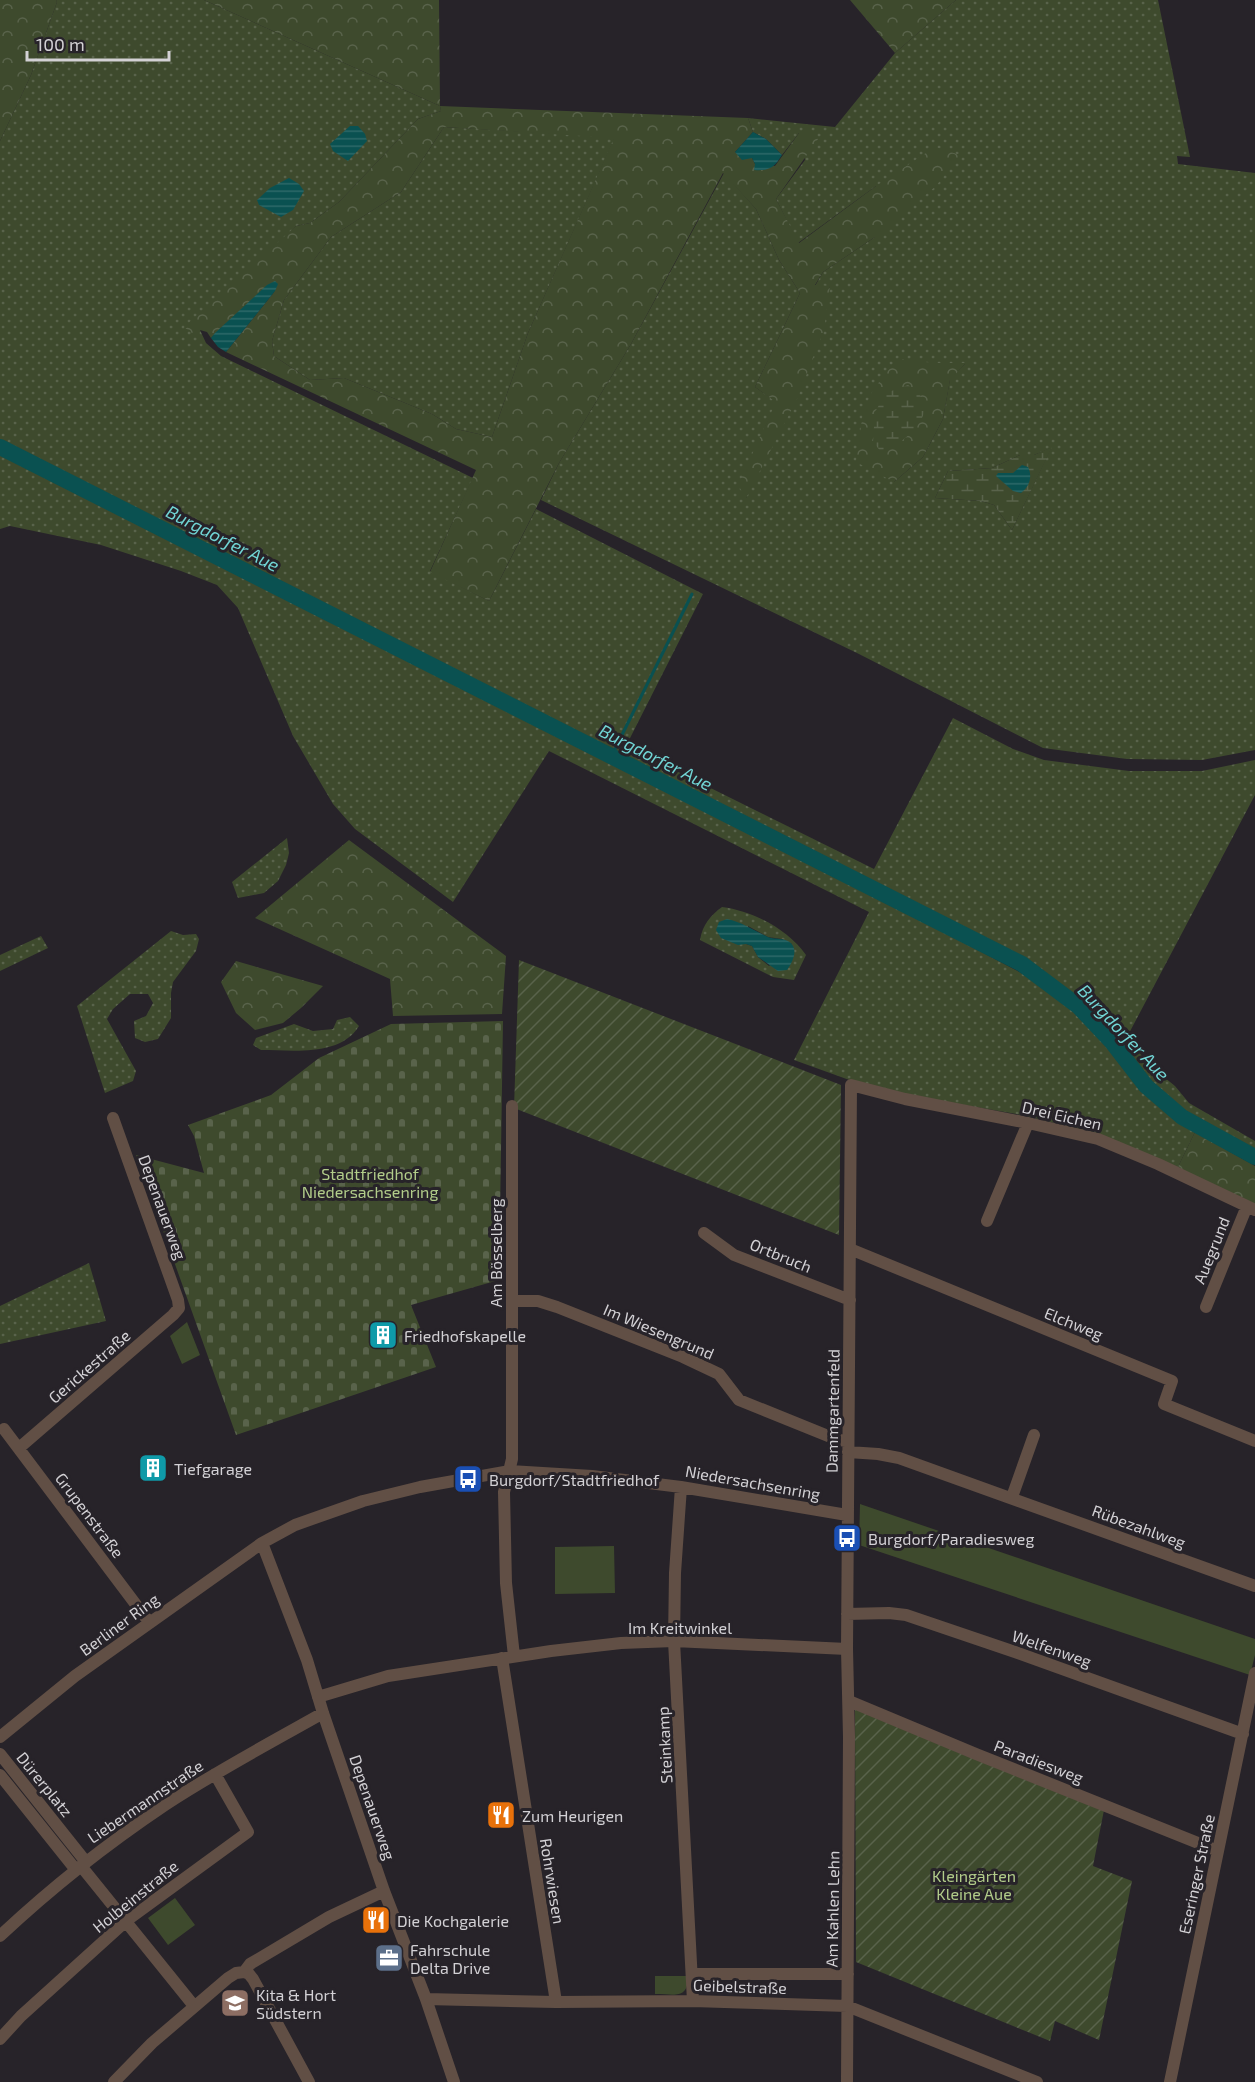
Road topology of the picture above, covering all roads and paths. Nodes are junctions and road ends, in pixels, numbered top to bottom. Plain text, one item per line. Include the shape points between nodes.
1 (851, 1085) joint
2 (512, 1106) dead end
3 (113, 1118) dead end
4 (1028, 1123) junction
5 (1251, 1208) edge
6 (987, 1221) dead end
7 (704, 1233) dead end
8 (850, 1249) junction
9 (850, 1300) junction
10 (512, 1301) junction
11 (1206, 1307) dead end
12 (179, 1308) joint
13 (4, 1429) dead end
14 (1034, 1435) dead end
15 (1255, 1441) edge
16 (848, 1447) junction
17 (19, 1448) junction
18 (510, 1471) junction
19 (681, 1487) junction
20 (1012, 1497) junction
21 (847, 1515) junction
22 (262, 1543) junction
23 (1255, 1586) edge
24 (847, 1614) junction
25 (149, 1622) junction
26 (674, 1641) junction
27 (847, 1649) junction
28 (508, 1657) junction
29 (1255, 1673) edge
30 (318, 1697) junction
31 (849, 1701) junction
32 (323, 1713) junction
33 (1243, 1734) junction
34 (0, 1737) edge
35 (849, 1737) joint
36 (0, 1754) edge
37 (215, 1774) junction
38 (0, 1775) edge
39 (1218, 1851) junction
40 (81, 1866) junction
41 (384, 1891) junction
42 (126, 1922) junction
43 (0, 1936) edge
44 (244, 1972) junction
45 (693, 1974) junction
46 (848, 1974) junction
47 (426, 2000) junction
48 (693, 2001) junction
49 (556, 2002) junction
50 (194, 2006) junction
51 (848, 2006) junction
52 (0, 2039) edge
53 (114, 2082) edge
54 (309, 2082) edge
55 (454, 2082) edge
56 (847, 2082) edge
57 (1037, 2082) edge
58 (1170, 2082) edge

1 - 4 street, Drei Eichen
1 - 8 street, Dammgartenfeld
2 - 10 street, Am Bösselberg
3 - 12 street, Depenauerweg
4 - 5 street, Drei Eichen via 1098,1139
4 - 6 street
5 - 11 street, Auegrund
7 - 9 street, Ortbruch via 734,1255
8 - 9 street, Dammgartenfeld
8 - 15 street, Elchweg via 1172,1381 1164,1404
9 - 16 street, Dammgartenfeld
10 - 16 street, Im Wiesengrund via 538,1301 557,1307 683,1357 719,1374 739,1400
10 - 18 street, Am Bösselberg
12 - 17 street, Gerickestraße
13 - 17 street, Grupenstraße
14 - 20 street
16 - 20 street, Rübezahlweg via 899,1458
16 - 21 street, Dammgartenfeld
17 - 25 street, Grupenstraße
18 - 19 street, Niedersachsenring
18 - 22 street, Niedersachsenring via 420,1486 363,1501 294,1524
18 - 28 street via 504,1492
19 - 21 street, Niedersachsenring
19 - 26 street, Steinkamp
20 - 23 street, Rübezahlweg
21 - 24 street, Dammgartenfeld
22 - 25 street, Berliner Ring
22 - 30 street, Depenauerweg
24 - 27 street, Dammgartenfeld
24 - 33 street, Welfenweg via 906,1616
25 - 34 street, Berliner Ring
26 - 27 street, Im Kreitwinkel
26 - 28 street, Im Kreitwinkel via 621,1643
26 - 45 street, Steinkamp
27 - 31 street, Dammgartenfeld
28 - 30 street, Im Kreitwinkel via 388,1676
28 - 49 street, Rohrwiesen
29 - 33 street, Eseringer Straße
30 - 32 street, Depenauerweg
31 - 35 street, Dammgartenfeld
31 - 39 street, Paradiesweg
32 - 37 street, Liebermannstraße
32 - 41 street, Depenauerweg
33 - 39 street, Eseringer Straße
35 - 46 street, Am Kahlen Lehn
36 - 40 street, Dürerplatz
37 - 40 street, Liebermannstraße
37 - 42 street, Holbeinstraße via 248,1832
38 - 40 street, Dürerplatz
39 - 58 street, Eseringer Straße
40 - 42 street
40 - 43 street, Liebermannstraße
41 - 44 street via 289,1939
41 - 47 street, Depenauerweg
42 - 50 street
42 - 52 street, Holbeinstraße
44 - 50 street via 228,1978
44 - 54 street via 253,1979
45 - 46 street, Geibelstraße
45 - 48 street, Steinkamp
46 - 51 street, Am Kahlen Lehn
47 - 49 street, Geibelstraße
47 - 55 street, Depenauerweg
48 - 49 street, Geibelstraße
48 - 51 street, Geibelstraße
50 - 53 street
51 - 56 street, Am Kahlen Lehn
51 - 57 street, Geibelstraße

